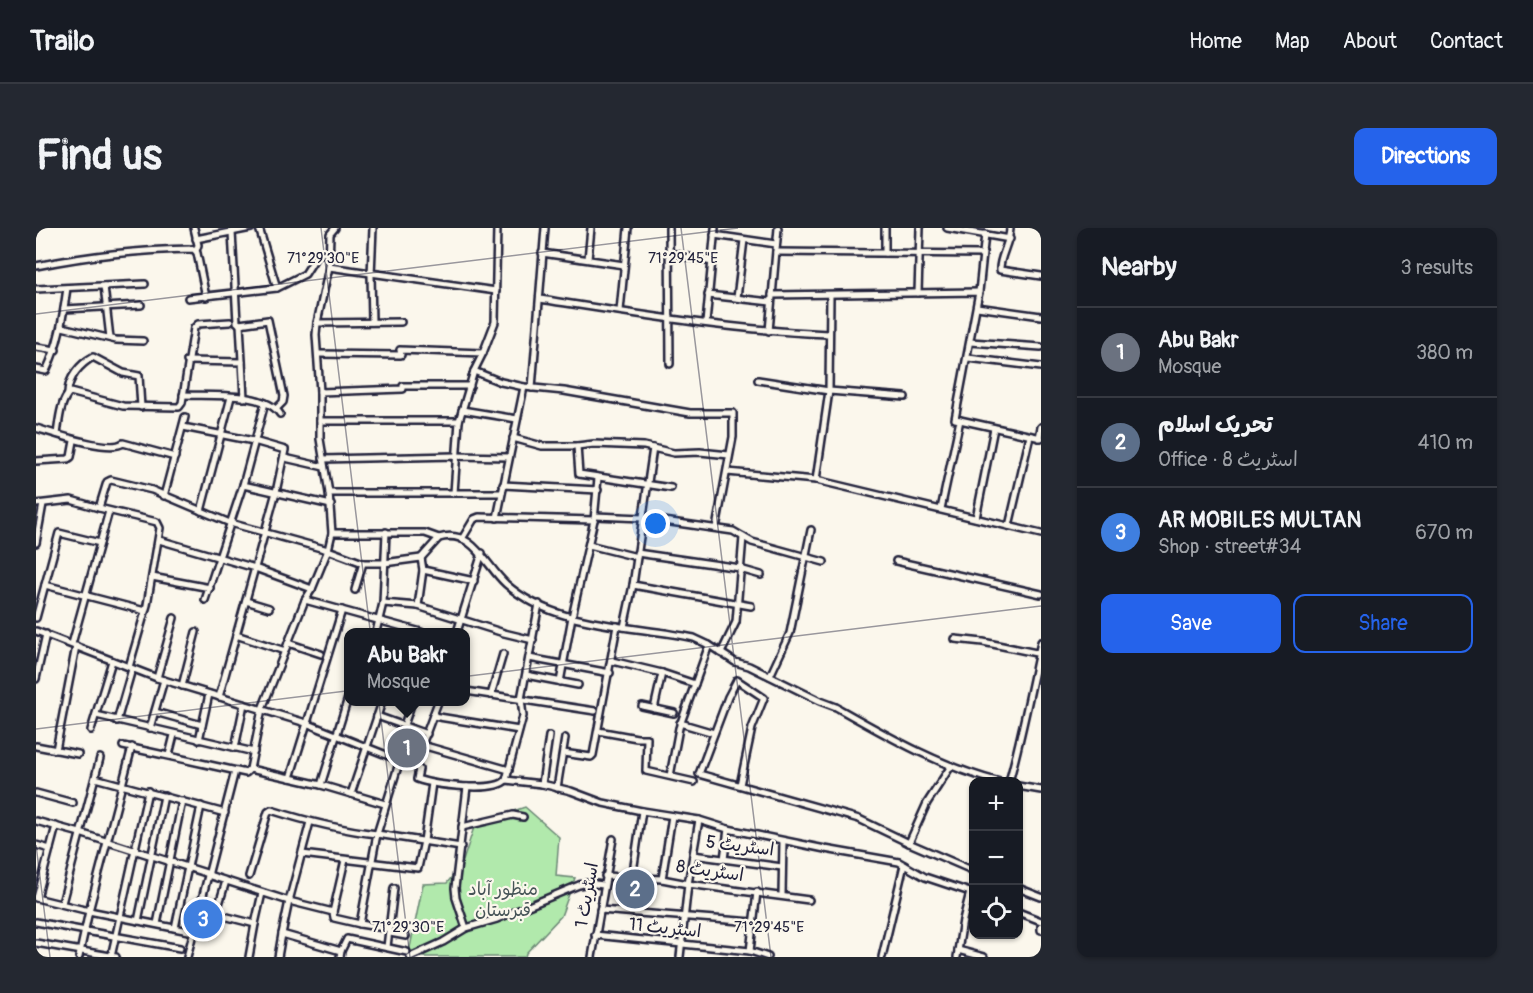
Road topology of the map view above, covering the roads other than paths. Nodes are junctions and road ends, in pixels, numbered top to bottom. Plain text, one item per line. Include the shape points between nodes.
1 (194, 228) edge
2 (250, 228) edge
3 (259, 228) edge
4 (335, 228) edge
5 (373, 228) edge
6 (497, 228) edge
7 (544, 228) edge
8 (591, 228) edge
9 (628, 228) edge
10 (669, 228) edge
11 (715, 228) edge
12 (778, 228) edge
13 (885, 228) edge
14 (920, 228) edge
15 (947, 228) edge
16 (1010, 228) edge
17 (959, 229) edge
18 (232, 232) junction
19 (985, 234) junction
20 (714, 236) junction
21 (196, 239) junction
22 (1010, 239) junction
23 (744, 240) junction
24 (777, 244) junction
25 (196, 251) junction
26 (331, 251) junction
27 (776, 252) junction
28 (542, 253) junction
29 (669, 253) junction
30 (885, 253) junction
31 (919, 253) junction
32 (982, 254) junction
33 (588, 259) junction
34 (712, 262) junction
35 (624, 265) junction
36 (36, 266) edge
37 (329, 267) junction
38 (371, 275) junction
39 (1041, 276) edge
40 (145, 284) dead end
41 (104, 286) junction
42 (67, 288) junction
43 (277, 288) junction
44 (36, 289) edge
45 (496, 291) junction
46 (979, 292) junction
47 (918, 293) junction
48 (235, 294) junction
49 (708, 295) junction
50 (772, 295) junction
51 (830, 295) junction
52 (206, 297) junction
53 (188, 298) dead end
54 (737, 298) junction
55 (540, 299) junction
56 (771, 302) junction
57 (141, 305) dead end
58 (977, 307) junction
59 (106, 308) junction
60 (64, 309) junction
61 (620, 311) junction
62 (1041, 316) edge
63 (670, 319) junction
64 (230, 322) dead end
65 (372, 322) junction
66 (401, 322) dead end
67 (316, 323) junction
68 (706, 323) junction
69 (240, 324) junction
70 (62, 327) junction
71 (770, 332) junction
72 (828, 334) junction
73 (110, 338) junction
74 (143, 341) dead end
75 (970, 342) junction
76 (36, 347) edge
77 (1041, 347) edge
78 (56, 350) junction
79 (483, 353) junction
80 (318, 354) junction
81 (968, 358) junction
82 (188, 362) junction
83 (242, 362) junction
84 (670, 364) dead end
85 (1041, 367) edge
86 (36, 369) edge
87 (474, 371) junction
88 (758, 380) dead end
89 (470, 386) junction
90 (524, 387) junction
91 (532, 388) junction
92 (830, 391) junction
93 (320, 392) junction
94 (68, 393) junction
95 (183, 395) junction
96 (231, 397) junction
97 (905, 397) dead end
98 (244, 398) junction
99 (265, 403) dead end
100 (141, 407) junction
101 (462, 410) junction
102 (185, 417) dead end
103 (517, 419) junction
104 (960, 420) junction
105 (320, 421) junction
106 (459, 421) junction
107 (183, 427) junction
108 (1041, 427) edge
109 (36, 428) edge
110 (994, 428) junction
111 (57, 434) junction
112 (221, 435) junction
113 (1030, 436) junction
114 (513, 438) junction
115 (1040, 438) edge
116 (74, 441) junction
117 (254, 441) junction
118 (577, 446) junction
119 (653, 448) junction
120 (729, 455) junction
121 (455, 456) junction
122 (175, 457) junction
123 (509, 457) junction
124 (285, 458) junction
125 (323, 459) junction
126 (36, 461) edge
127 (324, 467) junction
128 (727, 472) junction
129 (598, 478) junction
130 (816, 480) junction
131 (243, 485) junction
132 (503, 485) junction
133 (648, 485) junction
134 (671, 488) dead end
135 (598, 490) junction
136 (276, 492) junction
137 (329, 493) junction
138 (454, 493) junction
139 (501, 493) junction
140 (164, 496) junction
141 (36, 504) edge
142 (43, 504) junction
143 (331, 506) junction
144 (99, 508) junction
145 (940, 509) junction
146 (109, 511) junction
147 (201, 511) junction
148 (497, 518) junction
149 (595, 518) junction
150 (644, 518) junction
151 (976, 518) junction
152 (230, 523) junction
153 (1009, 526) junction
154 (716, 528) junction
155 (811, 530) dead end
156 (264, 532) junction
157 (386, 532) junction
158 (332, 533) junction
159 (1041, 534) edge
160 (742, 537) junction
161 (439, 538) junction
162 (462, 539) junction
163 (159, 540) junction
164 (36, 543) edge
165 (100, 543) junction
166 (589, 546) junction
167 (328, 550) junction
168 (482, 553) junction
169 (637, 555) junction
170 (220, 558) junction
171 (421, 558) junction
172 (805, 558) junction
173 (896, 561) dead end
174 (824, 562) dead end
175 (363, 563) junction
176 (384, 563) junction
177 (255, 568) junction
178 (740, 568) junction
179 (423, 570) junction
180 (761, 575) dead end
181 (152, 577) junction
182 (474, 581) junction
183 (45, 585) junction
184 (633, 585) junction
185 (210, 588) junction
186 (312, 589) junction
187 (355, 590) dead end
188 (1041, 594) edge
189 (85, 595) junction
190 (206, 600) dead end
191 (305, 600) junction
192 (246, 601) junction
193 (383, 603) junction
194 (738, 603) junction
195 (539, 604) junction
196 (418, 606) junction
197 (751, 606) dead end
198 (269, 608) dead end
199 (342, 610) junction
200 (145, 611) junction
201 (572, 616) junction
202 (36, 618) edge
203 (174, 618) dead end
204 (461, 619) junction
205 (380, 620) junction
206 (620, 627) junction
207 (378, 628) edge
208 (406, 628) edge
209 (458, 628) edge
210 (36, 631) edge
211 (196, 632) dead end
212 (46, 634) junction
213 (236, 635) junction
214 (955, 639) dead end
215 (533, 640) junction
216 (1041, 642) edge
217 (288, 643) junction
218 (74, 645) junction
219 (709, 645) junction
220 (285, 651) junction
221 (721, 652) junction
222 (321, 654) dead end
223 (503, 654) dead end
224 (1040, 654) edge
225 (529, 658) junction
226 (112, 661) junction
227 (612, 661) junction
228 (563, 664) junction
229 (131, 668) junction
230 (610, 673) junction
231 (662, 673) junction
232 (1033, 674) junction
233 (526, 675) junction
234 (1041, 675) edge
235 (770, 676) junction
236 (157, 678) junction
237 (36, 679) edge
238 (164, 680) junction
239 (560, 682) junction
240 (695, 684) junction
241 (182, 686) junction
242 (578, 686) dead end
243 (470, 692) edge
244 (208, 694) junction
245 (491, 694) junction
246 (219, 697) junction
247 (521, 699) junction
248 (244, 704) junction
249 (346, 706) edge
250 (381, 706) edge
251 (411, 706) edge
252 (437, 706) edge
253 (642, 706) dead end
254 (262, 709) junction
255 (654, 709) junction
256 (595, 711) dead end
257 (155, 712) junction
258 (674, 713) dead end
259 (96, 715) junction
260 (377, 716) junction
261 (433, 716) junction
262 (117, 721) junction
263 (306, 723) junction
264 (680, 723) junction
265 (202, 725) junction
266 (404, 725) junction
267 (150, 728) junction
268 (91, 730) dead end
269 (519, 730) junction
270 (598, 731) junction
271 (714, 733) junction
272 (427, 734) junction
273 (174, 735) junction
274 (337, 736) junction
275 (549, 736) dead end
276 (565, 738) dead end
277 (199, 740) junction
278 (422, 745) junction
279 (36, 746) edge
280 (123, 746) dead end
281 (132, 747) junction
282 (366, 747) junction
283 (235, 748) junction
284 (56, 750) junction
285 (254, 752) junction
286 (562, 753) junction
287 (78, 754) dead end
288 (169, 755) junction
289 (100, 758) dead end
290 (400, 760) junction
291 (414, 766) junction
292 (951, 766) junction
293 (250, 769) junction
294 (509, 770) junction
295 (235, 771) junction
296 (670, 776) junction
297 (982, 777) edge
298 (1011, 777) edge
299 (95, 778) junction
300 (290, 778) junction
301 (506, 780) junction
302 (694, 782) dead end
303 (432, 783) junction
304 (542, 784) junction
305 (321, 785) junction
306 (740, 785) junction
307 (122, 786) junction
308 (467, 786) junction
309 (1023, 787) edge
310 (557, 788) junction
311 (1041, 790) edge
312 (148, 791) junction
313 (36, 793) edge
314 (351, 794) junction
315 (164, 796) junction
316 (182, 801) junction
317 (73, 803) dead end
318 (385, 804) junction
319 (201, 806) junction
320 (642, 811) junction
321 (225, 813) junction
322 (672, 816) junction
323 (523, 817) dead end
324 (699, 820) junction
325 (36, 821) edge
326 (310, 822) junction
327 (56, 826) junction
328 (462, 827) junction
329 (728, 829) junction
330 (80, 833) junction
331 (377, 834) junction
332 (613, 839) dead end
333 (424, 841) junction
334 (783, 841) junction
335 (107, 842) junction
336 (909, 843) junction
337 (36, 845) edge
338 (461, 848) junction
339 (50, 849) junction
340 (135, 851) junction
341 (302, 854) junction
342 (151, 855) junction
343 (693, 855) junction
344 (724, 859) junction
345 (345, 860) junction
346 (169, 862) junction
347 (370, 863) junction
348 (904, 865) junction
349 (187, 867) junction
350 (782, 867) junction
351 (969, 869) edge
352 (36, 872) edge
353 (43, 874) junction
354 (208, 875) junction
355 (249, 876) dead end
356 (605, 876) junction
357 (632, 879) junction
358 (662, 879) junction
359 (226, 881) junction
360 (688, 884) junction
361 (603, 885) junction
362 (394, 888) dead end
363 (1023, 890) edge
364 (969, 891) edge
365 (757, 892) junction
366 (262, 893) junction
367 (782, 896) junction
368 (1041, 897) edge
369 (36, 898) edge
370 (809, 900) dead end
371 (289, 901) junction
372 (62, 903) junction
373 (969, 904) edge
374 (600, 910) junction
375 (89, 911) junction
376 (333, 912) junction
377 (1023, 914) edge
378 (684, 915) junction
379 (120, 917) junction
380 (138, 921) junction
381 (1041, 921) edge
382 (36, 922) edge
383 (753, 922) junction
384 (157, 924) junction
385 (255, 924) junction
386 (360, 924) junction
387 (175, 928) junction
388 (466, 928) junction
389 (85, 931) junction
390 (390, 931) junction
391 (194, 932) junction
392 (282, 934) junction
393 (595, 935) junction
394 (116, 936) junction
395 (406, 936) dead end
396 (36, 943) edge
397 (681, 945) junction
398 (387, 947) junction
399 (180, 948) dead end
400 (958, 950) junction
401 (750, 951) junction
402 (80, 954) edge
403 (341, 954) edge
404 (408, 954) edge
405 (111, 957) edge
406 (116, 957) edge
407 (187, 957) edge
408 (249, 957) edge
409 (278, 957) edge
410 (592, 957) edge
411 (680, 957) edge
412 (768, 957) edge
413 (882, 957) edge
414 (957, 957) edge
415 (984, 957) edge

1 - 21 street
2 - 18 street
3 - 43 street
4 - 26 street via 330,234
5 - 38 street
6 - 45 street
7 - 28 street
8 - 33 street
9 - 35 street
10 - 29 street
11 - 20 street
12 - 24 street
13 - 30 street
14 - 31 street
15 - 17 street
16 - 22 street
17 - 19 street
18 - 21 street
18 - 48 street
19 - 22 street
19 - 32 street
20 - 23 street
20 - 34 street
21 - 25 street
22 - 39 street via 1000,270
23 - 24 street
23 - 54 street
24 - 27 street
25 - 36 street via 101,254
25 - 52 street
26 - 37 street
26 - 43 street via 317,255 305,274
27 - 30 street
27 - 50 street
28 - 33 street
28 - 55 street
29 - 34 street
29 - 63 street
30 - 31 street
31 - 32 street
31 - 47 street
32 - 46 street
33 - 35 street
34 - 49 street
35 - 61 street
37 - 38 street
37 - 67 street
38 - 45 street
38 - 65 street
40 - 41 street
41 - 42 street
41 - 59 street
42 - 44 street
42 - 60 street
43 - 48 street
45 - 79 street via 495,322
46 - 47 street
46 - 58 street
47 - 51 street
48 - 52 street
48 - 69 street
49 - 54 street
49 - 68 street
50 - 51 street
50 - 56 street
51 - 72 street
52 - 53 street
54 - 56 street
55 - 61 street
55 - 91 street
56 - 71 street
57 - 59 street
58 - 62 street
58 - 75 street
59 - 60 street
59 - 73 street
60 - 70 street
61 - 63 street
63 - 68 street
63 - 84 street
64 - 82 street via 196,325
65 - 66 street
65 - 67 street
67 - 80 street
68 - 71 street
69 - 83 street
69 - 98 street via 268,320 284,396 278,411 266,402
70 - 73 street
70 - 78 street
71 - 72 street
72 - 92 street
73 - 74 street
75 - 77 street
75 - 81 street
76 - 78 street
78 - 86 street via 46,371
79 - 80 street via 400,350 401,355
79 - 87 street
80 - 93 street
81 - 85 street
81 - 104 street via 956,419
82 - 83 street
82 - 95 street
83 - 98 street
87 - 89 street
87 - 90 street
88 - 92 street
89 - 93 street
89 - 101 street
90 - 91 street
90 - 103 street
91 - 120 street via 690,413 733,413
92 - 97 street
92 - 130 street
93 - 105 street
94 - 100 street
94 - 100 street via 69,380 92,357 123,373 139,376
94 - 111 street
95 - 96 street
95 - 100 street via 179,407
96 - 98 street
96 - 112 street
99 - 117 street
101 - 103 street
101 - 106 street
102 - 107 street
103 - 114 street
104 - 110 street
104 - 145 street
105 - 106 street
105 - 125 street
106 - 121 street
107 - 112 street
107 - 122 street
108 - 115 street
109 - 111 street
110 - 113 street
110 - 151 street
111 - 116 street
112 - 117 street
112 - 147 street
113 - 115 street
113 - 153 street
114 - 118 street via 542,446
114 - 123 street
116 - 122 street via 117,446 123,443
116 - 126 street via 68,459
117 - 124 street via 284,449
117 - 131 street
118 - 119 street
118 - 129 street via 579,474
119 - 120 street via 674,453
119 - 133 street
120 - 128 street
121 - 123 street
121 - 125 street
121 - 138 street
122 - 140 street
123 - 132 street
124 - 127 street
124 - 136 street
125 - 127 street
127 - 137 street
128 - 130 street
128 - 154 street
129 - 133 street
129 - 135 street
130 - 145 street
131 - 136 street
131 - 152 street
132 - 135 street
132 - 139 street
133 - 134 street
133 - 150 street
135 - 149 street
136 - 143 street
136 - 156 street
137 - 138 street
137 - 143 street
138 - 139 street
139 - 148 street
140 - 144 street via 111,480
140 - 147 street
141 - 142 street
142 - 144 street via 71,500
142 - 164 street
143 - 158 street
144 - 146 street
145 - 151 street
146 - 163 street via 157,522
146 - 165 street
147 - 152 street
148 - 149 street
148 - 162 street via 476,518
149 - 150 street
149 - 166 street
150 - 154 street
150 - 169 street
151 - 153 street
152 - 156 street
152 - 170 street
153 - 159 street
154 - 160 street
155 - 172 street
156 - 167 street
156 - 177 street
157 - 158 street
157 - 161 street via 425,533
157 - 176 street
158 - 167 street
160 - 172 street
160 - 178 street
161 - 162 street
161 - 171 street
162 - 168 street
163 - 170 street
163 - 181 street
165 - 183 street via 59,533
165 - 189 street
166 - 169 street
166 - 201 street
167 - 175 street
167 - 186 street
168 - 182 street
168 - 195 street via 507,585
169 - 178 street
169 - 184 street
170 - 177 street
170 - 185 street
171 - 176 street
171 - 179 street
172 - 174 street
172 - 235 street via 790,633
173 - 188 street
175 - 176 street
175 - 187 street
176 - 193 street
177 - 186 street
177 - 192 street
178 - 180 street
178 - 194 street
179 - 182 street
179 - 196 street
181 - 185 street
181 - 200 street
182 - 204 street
183 - 189 street
183 - 202 street
184 - 194 street
184 - 206 street
185 - 190 street
186 - 191 street
189 - 200 street
189 - 218 street
191 - 199 street
191 - 217 street
192 - 198 street
192 - 213 street
193 - 196 street
193 - 205 street
194 - 197 street
194 - 221 street via 736,624
195 - 201 street
195 - 215 street
196 - 204 street
199 - 205 street
199 - 263 street
200 - 229 street
201 - 206 street
201 - 228 street
203 - 236 street
204 - 209 street
204 - 215 street
205 - 207 street
205 - 208 street
206 - 219 street via 666,632
206 - 227 street
210 - 212 street
211 - 241 street
212 - 218 street
212 - 237 street
213 - 220 street
213 - 246 street
214 - 224 street
215 - 225 street
216 - 224 street
217 - 220 street
217 - 222 street
218 - 226 street
218 - 284 street
219 - 221 street
219 - 240 street
220 - 254 street
221 - 235 street
223 - 245 street
224 - 232 street
225 - 228 street
225 - 233 street
226 - 229 street
226 - 259 street
227 - 230 street
227 - 231 street
228 - 230 street
228 - 239 street
229 - 236 street
229 - 262 street
230 - 270 street
231 - 240 street
231 - 255 street
232 - 234 street
232 - 298 street
233 - 239 street
233 - 247 street
235 - 292 street
236 - 238 street
238 - 241 street
238 - 257 street
239 - 242 street
240 - 264 street
241 - 244 street
243 - 245 street
244 - 246 street
244 - 265 street
245 - 247 street
246 - 248 street
247 - 256 street
247 - 269 street via 523,716
248 - 254 street
248 - 283 street
249 - 274 street
250 - 260 street
251 - 266 street
252 - 261 street
253 - 255 street
254 - 263 street
254 - 285 street
255 - 258 street
257 - 265 street
257 - 267 street
259 - 262 street
259 - 268 street
260 - 266 street
260 - 282 street
261 - 269 street
261 - 272 street
262 - 267 street
263 - 274 street
263 - 300 street
264 - 271 street
264 - 296 street
265 - 277 street
266 - 272 street
267 - 273 street
269 - 294 street
270 - 286 street via 592,756
270 - 296 street via 647,738 646,771
271 - 306 street via 699,774
271 - 306 street via 737,680 764,698 752,728
272 - 278 street
273 - 277 street
273 - 288 street
274 - 282 street
274 - 305 street
275 - 304 street
276 - 286 street
277 - 283 street
278 - 291 street
278 - 294 street
279 - 284 street
280 - 281 street
281 - 288 street
281 - 307 street
282 - 290 street
282 - 314 street
283 - 285 street
284 - 287 street
285 - 293 street
286 - 310 street
288 - 295 street
289 - 299 street
290 - 291 street
290 - 318 street
291 - 303 street via 419,769 417,779
292 - 297 street
292 - 336 street via 927,803
293 - 295 street via 246,773
293 - 300 street
294 - 301 street
295 - 321 street
296 - 302 street
299 - 307 street
299 - 330 street
300 - 305 street
301 - 304 street
301 - 308 street via 500,786
303 - 308 street
303 - 333 street
304 - 310 street
305 - 314 street
306 - 336 street via 859,819
307 - 312 street
307 - 335 street
308 - 328 street
309 - 311 street
310 - 320 street
312 - 315 street
312 - 340 street
313 - 317 street
314 - 318 street
315 - 316 street
315 - 342 street
316 - 319 street
316 - 346 street
318 - 331 street
319 - 321 street
319 - 349 street
320 - 322 street
320 - 357 street
321 - 354 street
322 - 324 street
322 - 358 street
323 - 328 street via 513,815
324 - 329 street
324 - 343 street
325 - 327 street
326 - 331 street
326 - 341 street
326 - 355 street via 269,811
327 - 330 street
327 - 339 street
328 - 338 street
329 - 334 street
329 - 344 street
330 - 335 street
330 - 372 street
331 - 333 street
331 - 347 street
332 - 356 street, اسٹریٹ 1
333 - 338 street
333 - 347 street via 418,868
334 - 348 street
334 - 350 street
335 - 340 street
335 - 375 street
336 - 351 street
337 - 339 street
338 - 388 street via 455,888
339 - 353 street
340 - 342 street
340 - 379 street
341 - 345 street
341 - 371 street
342 - 346 street
342 - 380 street
343 - 344 street, اسٹریٹ 5
343 - 360 street
344 - 350 street, اسٹریٹ 5
345 - 347 street
345 - 376 street
346 - 349 street
346 - 384 street
347 - 386 street
348 - 364 street
348 - 413 street
349 - 354 street
349 - 387 street
350 - 367 street
352 - 353 street
353 - 369 street
354 - 359 street
354 - 391 street
356 - 357 street, اسٹریٹ 8
356 - 361 street, اسٹریٹ 1
357 - 358 street, اسٹریٹ 8
358 - 360 street, اسٹریٹ 8
359 - 366 street
359 - 385 street via 216,914
360 - 365 street, اسٹریٹ 8
360 - 378 street
361 - 374 street, اسٹریٹ 1
361 - 388 street via 585,883
362 - 390 street
363 - 368 street
365 - 367 street, اسٹریٹ 8
365 - 383 street
366 - 371 street
366 - 385 street
367 - 370 street, اسٹریٹ 8
369 - 372 street
371 - 376 street
371 - 392 street
372 - 375 street
373 - 400 street
374 - 378 street
374 - 393 street, اسٹریٹ 1
375 - 379 street
375 - 389 street
376 - 386 street via 334,918
377 - 381 street
378 - 383 street
378 - 397 street
379 - 380 street
379 - 394 street
380 - 384 street
382 - 389 street
383 - 401 street
384 - 387 street
385 - 408 street
386 - 390 street
387 - 391 street
388 - 404 street
389 - 394 street
389 - 402 street
390 - 395 street
390 - 398 street
391 - 407 street
392 - 403 street
392 - 409 street
393 - 397 street, اسٹریٹ 11
393 - 410 street, اسٹریٹ 1
394 - 399 street
394 - 405 street
396 - 402 street
397 - 401 street, اسٹریٹ 11
397 - 411 street
398 - 403 street via 347,939
398 - 404 street
400 - 414 street
400 - 415 street
401 - 412 street, اسٹریٹ 11
402 - 405 street
405 - 406 street

